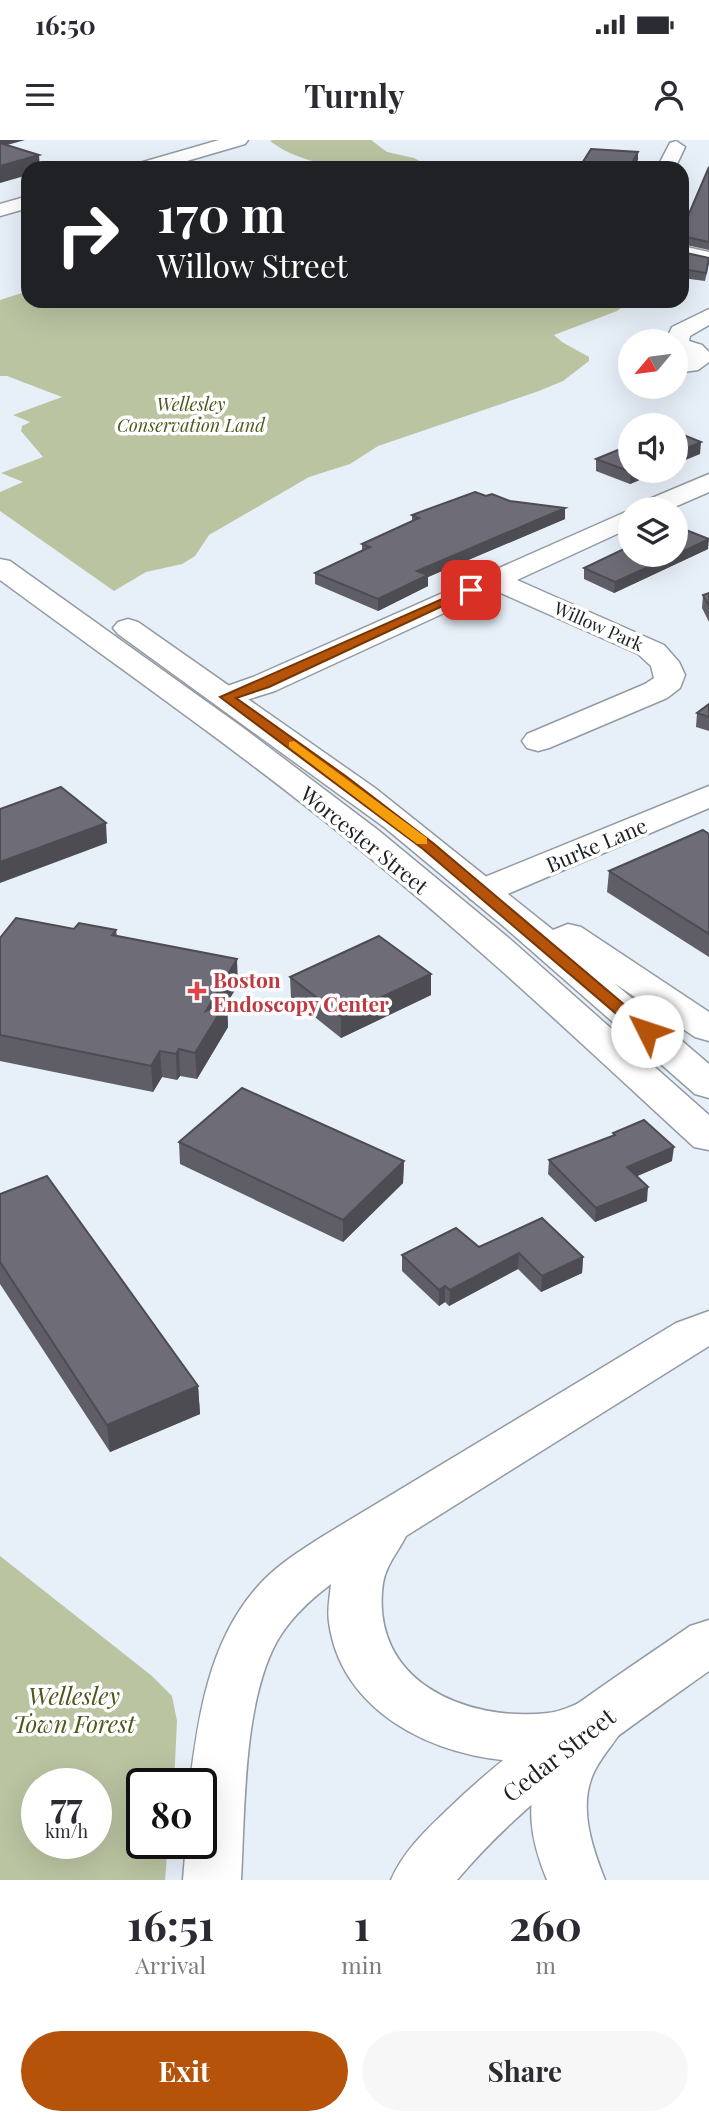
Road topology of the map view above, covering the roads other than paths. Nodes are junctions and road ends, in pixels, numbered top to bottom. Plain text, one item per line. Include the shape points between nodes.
1 (239, 140) edge
2 (676, 147) dead end
3 (167, 161) edge
4 (669, 161) edge
5 (21, 204) edge
6 (0, 210) edge
7 (689, 254) edge
8 (709, 258) edge
9 (709, 316) edge
10 (685, 329) edge
11 (688, 348) edge
12 (688, 365) edge
13 (709, 482) edge
14 (676, 497) edge
15 (618, 523) edge
16 (0, 539) edge
17 (0, 567) edge
18 (494, 580) junction
19 (227, 697) junction
20 (538, 741) dead end
21 (709, 796) edge
22 (483, 891) junction
23 (709, 1028) edge
24 (709, 1085) edge
25 (707, 1136) edge
26 (703, 1326) edge
27 (388, 1522) junction
28 (709, 1642) edge
29 (603, 1716) junction
30 (212, 1880) edge
31 (420, 1880) edge
32 (576, 1880) edge

1 - 3 main road
2 - 4 main road
5 - 6 main road
7 - 8 main road
9 - 10 main road
11 - 12 main road via 701,357
13 - 14 main road
15 - 18 main road
16 - 19 main road, Worcester Street
17 - 25 main road, Worcester Street via 364,836
18 - 19 main road
18 - 20 main road, Willow Park via 638,642 665,660 670,674 669,681 656,691
19 - 22 main road, Worcester Street via 351,786
21 - 22 main road, Burke Lane
22 - 23 main road via 553,926
22 - 24 main road, Worcester Street
26 - 27 main road
27 - 29 main road via 364,1561 354,1614 368,1659 384,1683 407,1704 451,1727 510,1740 576,1731
27 - 30 main road via 294,1584 258,1626 244,1655 228,1721
28 - 29 main road, Cedar Street
29 - 31 main road, Cedar Street via 491,1807
29 - 32 main road via 572,1755 560,1795 560,1834

